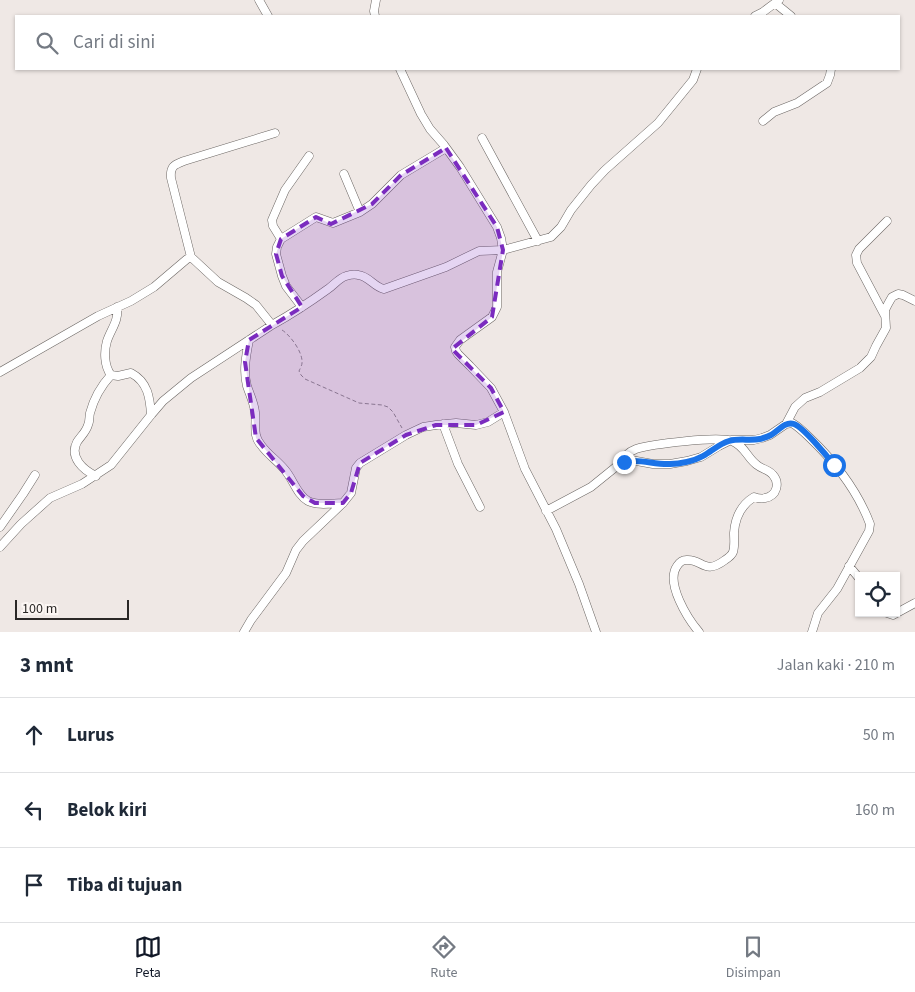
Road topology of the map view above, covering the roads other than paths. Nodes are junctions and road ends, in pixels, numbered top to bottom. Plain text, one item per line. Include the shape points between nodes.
1 (258, 0) edge
2 (376, 0) edge
3 (777, 2) edge
4 (267, 15) edge
5 (375, 15) edge
6 (757, 15) edge
7 (790, 15) edge
8 (400, 70) edge
9 (697, 70) edge
10 (831, 70) edge
11 (763, 121) dead end
12 (275, 133) dead end
13 (482, 138) dead end
14 (446, 148) junction
15 (309, 156) dead end
16 (344, 174) dead end
17 (360, 212) junction
18 (887, 221) dead end
19 (282, 239) junction
20 (538, 241) junction
21 (503, 250) junction
22 (191, 257) junction
23 (915, 301) edge
24 (116, 307) junction
25 (302, 308) junction
26 (886, 318) junction
27 (272, 325) junction
28 (249, 340) junction
29 (0, 372) edge
30 (110, 375) junction
31 (504, 412) junction
32 (151, 415) junction
33 (443, 424) junction
34 (786, 424) junction
35 (731, 440) junction
36 (617, 466) junction
37 (35, 475) dead end
38 (96, 476) junction
39 (343, 503) junction
40 (480, 507) dead end
41 (546, 511) junction
42 (0, 527) edge
43 (0, 547) edge
44 (849, 566) junction
45 (855, 573) edge
46 (915, 603) edge
47 (900, 611) edge
48 (244, 632) edge
49 (596, 632) edge
50 (699, 632) edge
51 (812, 632) edge

1 - 4 street
2 - 5 street
3 - 6 street
3 - 7 street
8 - 14 street via 421,114
9 - 20 street via 694,80 658,123 605,170 551,237
10 - 11 street via 827,83 797,104 774,112
12 - 22 street via 172,167 171,178
13 - 20 street
14 - 17 street via 401,175
14 - 21 street via 497,227
15 - 19 street via 285,190 272,220
16 - 17 street
17 - 19 street via 333,223 316,217
18 - 26 street via 856,255 857,263
19 - 25 street via 276,254 286,286
20 - 21 street
21 - 25 street via 479,251 446,267 384,289 357,274 347,276
21 - 31 street via 497,272 497,307 492,317 455,347 491,388
22 - 24 street via 154,287
22 - 27 street via 218,282 256,305
23 - 26 street via 904,295 892,297 885,310
24 - 29 street
24 - 30 street via 118,313 106,348
25 - 27 street
26 - 34 street via 886,328 871,358 860,368 805,398 795,407
27 - 28 street
28 - 32 street via 191,378
28 - 39 street via 245,373 255,410 254,430 260,445 285,470 308,501
30 - 32 street via 131,373 141,381 147,389
30 - 38 street via 95,396 89,424 75,451 82,467
31 - 33 street via 476,425
31 - 41 street via 524,469
32 - 38 street via 111,465
33 - 39 street via 423,427 360,463 351,493
33 - 40 street via 458,464
34 - 35 street via 762,438
34 - 44 street via 796,425 824,452 852,489 868,519 868,531
35 - 36 street via 687,461 653,464 631,460
35 - 36 street via 677,442 636,449
35 - 50 street via 742,447 755,464 774,476 778,487 770,497 754,497 744,504 739,512 730,557 712,567 685,560 675,568 673,576 679,600
36 - 41 street via 591,487
37 - 42 street
38 - 43 street via 50,498
39 - 48 street via 296,550 286,573
41 - 49 street via 579,584
44 - 45 street
44 - 51 street via 818,613
46 - 47 street

